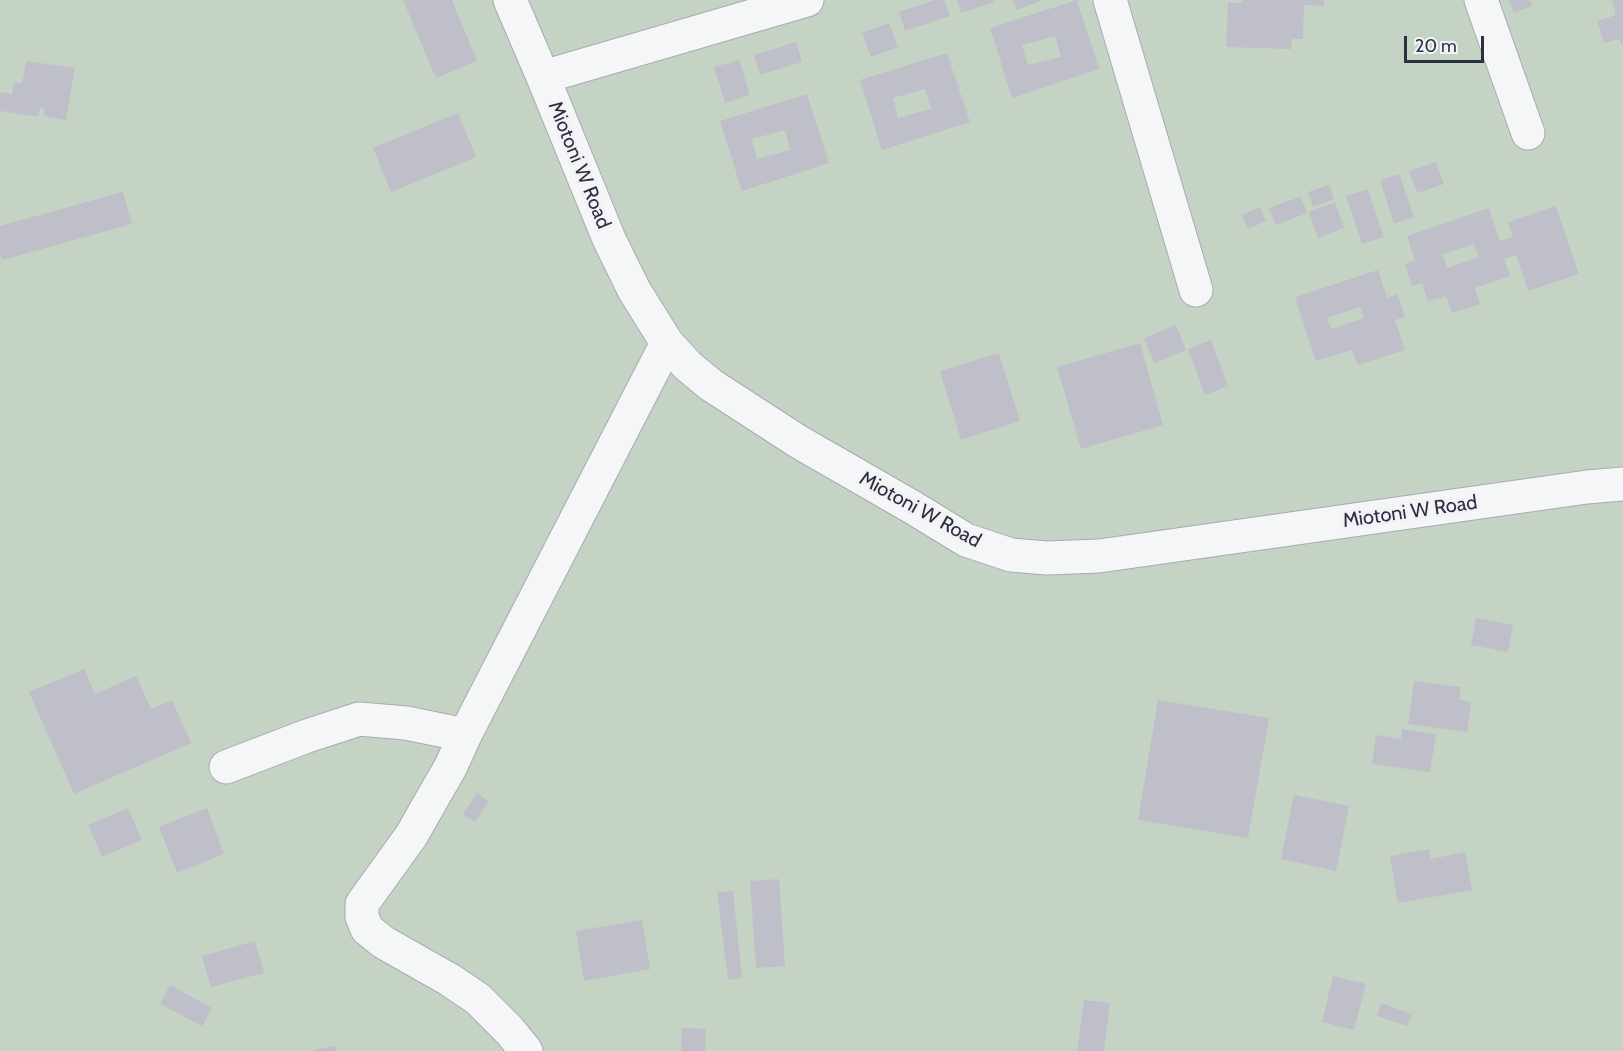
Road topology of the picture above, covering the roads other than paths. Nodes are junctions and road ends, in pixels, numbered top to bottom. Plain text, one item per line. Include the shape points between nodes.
1 (510, 0) edge
2 (807, 0) edge
3 (1110, 0) edge
4 (1481, 0) edge
5 (543, 76) junction
6 (1528, 133) dead end
7 (1196, 290) dead end
8 (667, 343) junction
9 (1623, 484) edge
10 (465, 735) junction
11 (226, 767) dead end
12 (526, 1051) edge

1 - 5 street, Miotoni W Road
2 - 5 street
3 - 7 street
4 - 6 street
5 - 8 street, Miotoni W Road via 609,239 634,290
8 - 9 street, Miotoni W Road via 711,385 799,442 966,540 1011,555 1099,556
8 - 10 street
10 - 11 street via 406,723 359,719
10 - 12 street via 411,836 362,904 362,917 367,929 382,942 478,999

